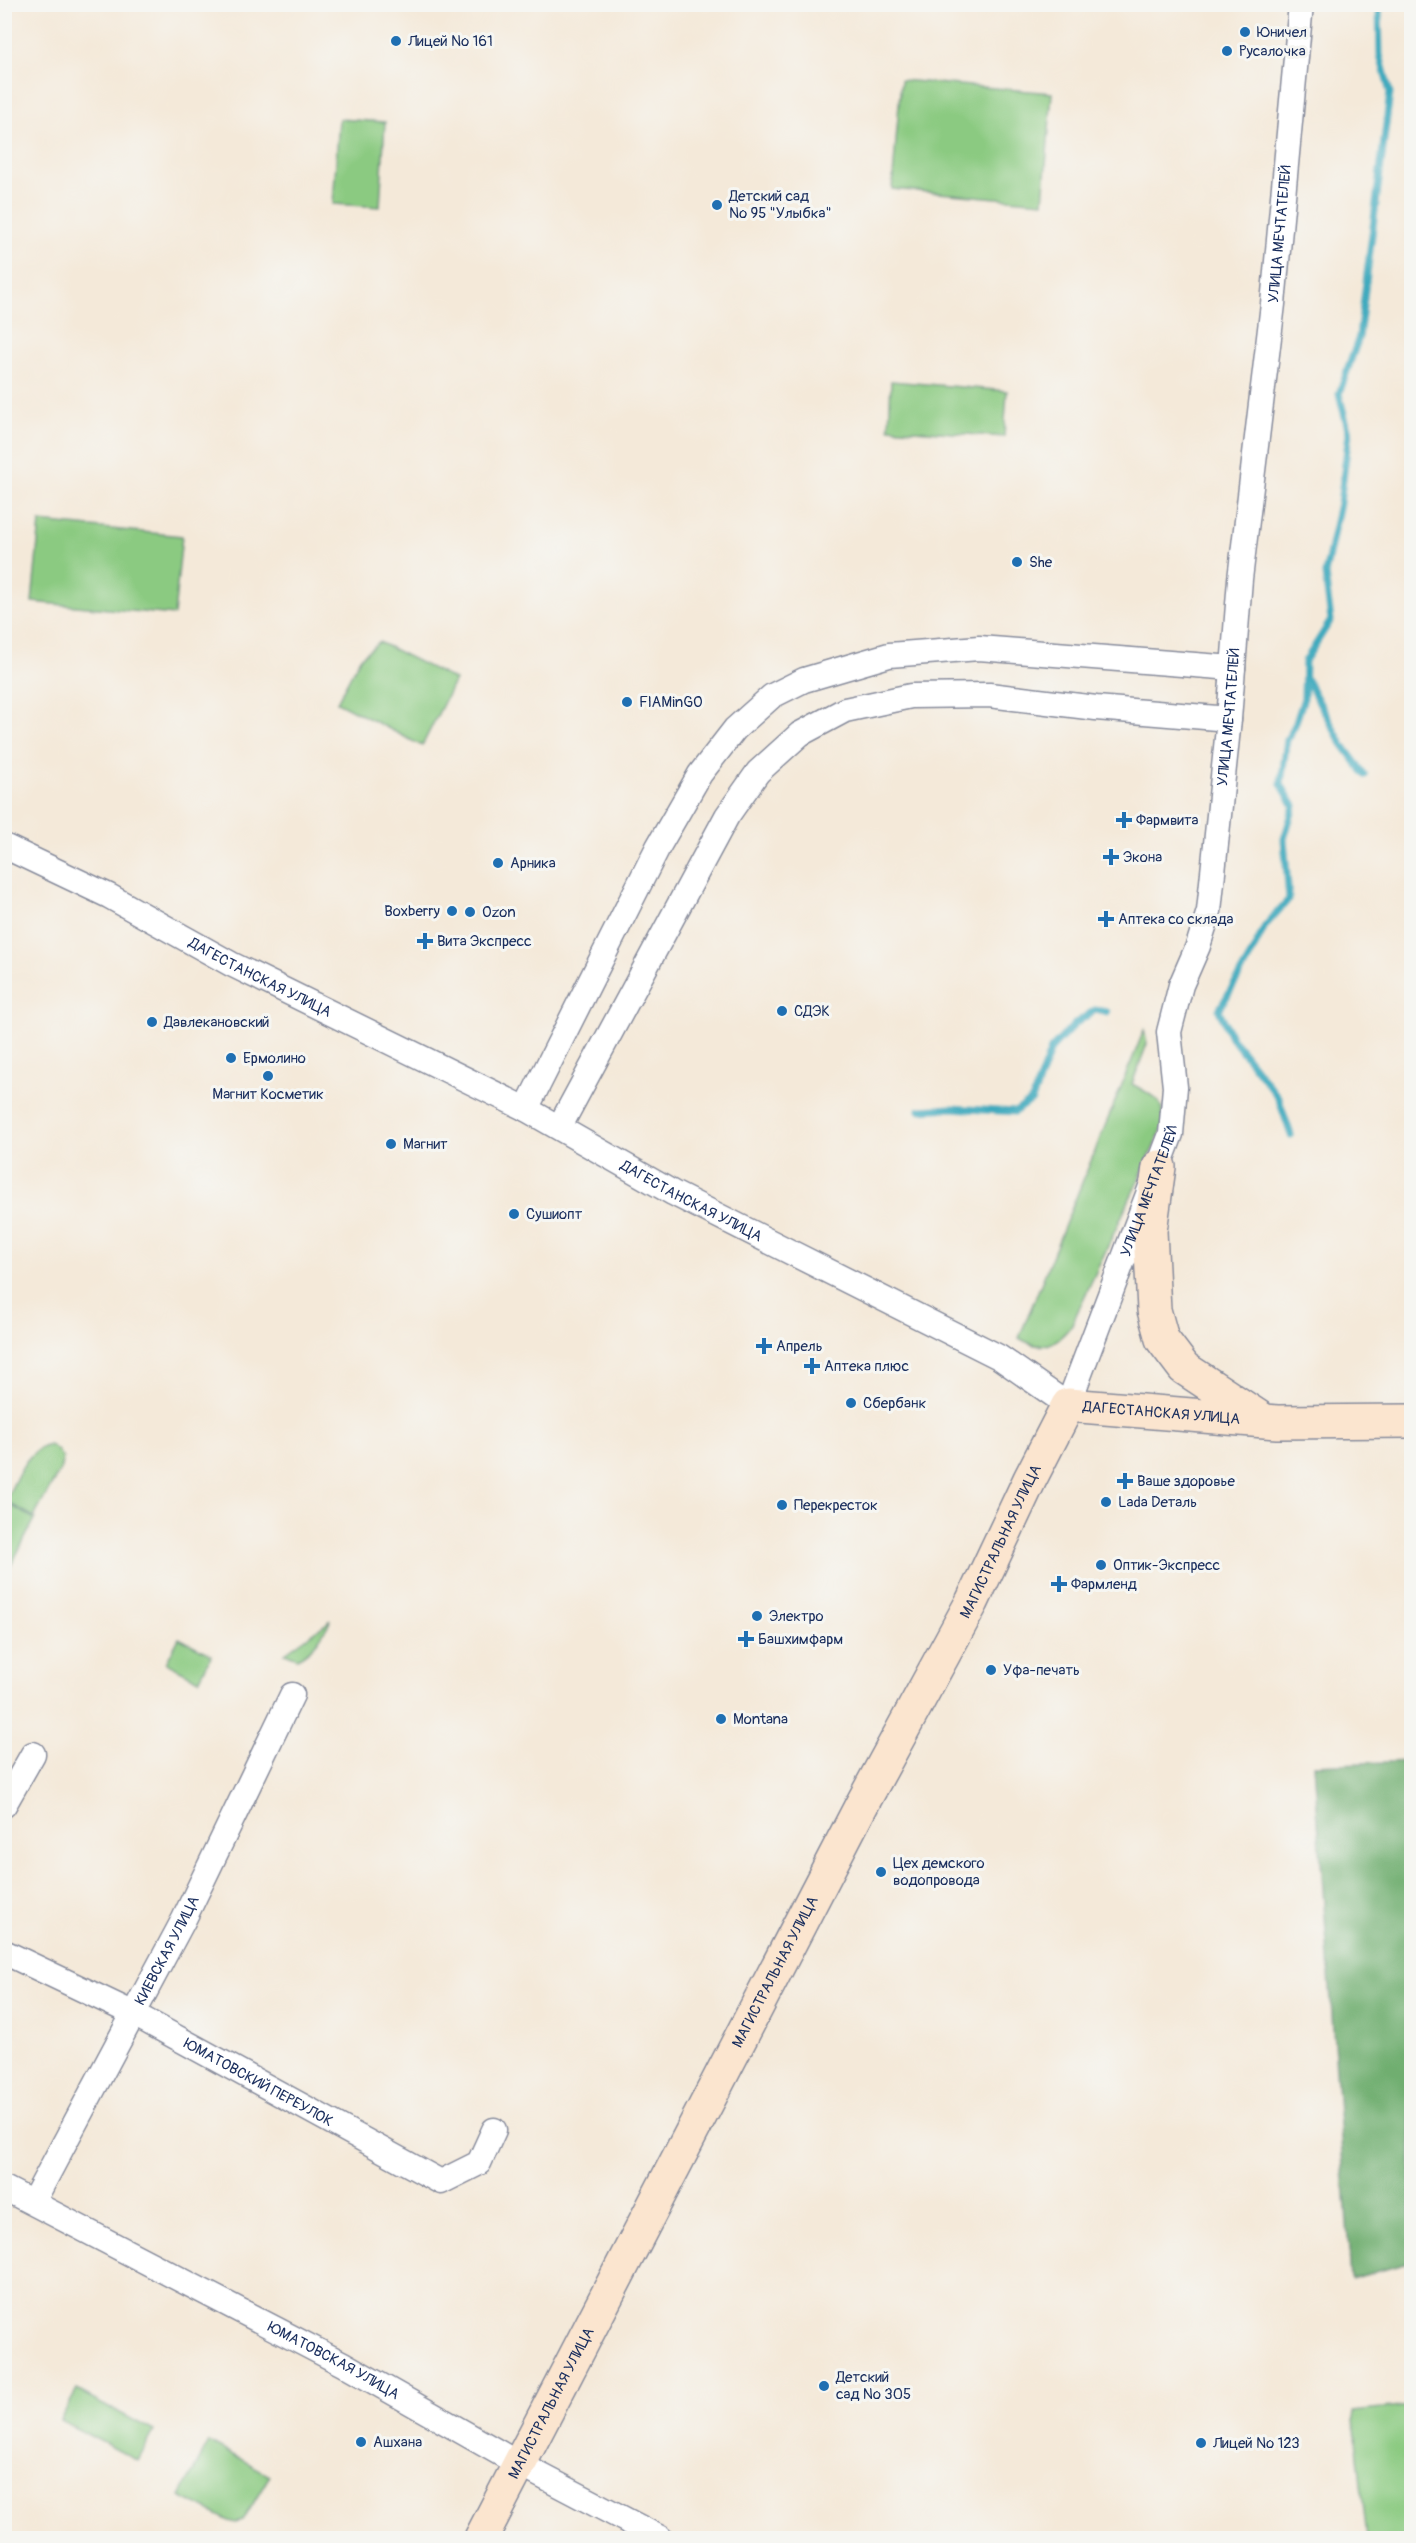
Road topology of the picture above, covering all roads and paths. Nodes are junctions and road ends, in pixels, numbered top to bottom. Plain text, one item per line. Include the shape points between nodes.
1 (1301, 4) edge
2 (1233, 669) junction
3 (1229, 719) junction
4 (4, 846) edge
5 (526, 1109) junction
6 (560, 1126) junction
7 (1159, 1167) junction
8 (1068, 1405) junction
9 (1264, 1421) junction
10 (1412, 1421) edge
11 (292, 1695) dead end
12 (33, 1754) dead end
13 (4, 1805) edge
14 (4, 1952) edge
15 (132, 2013) junction
16 (494, 2130) dead end
17 (4, 2188) edge
18 (33, 2202) junction
19 (519, 2464) junction
20 (481, 2538) edge
21 (660, 2538) edge

1 - 2 street, УЛИЦА МЕЧТАТЕЛЕЙ
2 - 3 street, УЛИЦА МЕЧТАТЕЛЕЙ
2 - 5 street via 980,648 889,655 804,680 772,696 735,729 700,774 658,847
3 - 6 street via 989,694 910,696 845,710 800,734 758,772 727,816
3 - 7 street, УЛИЦА МЕЧТАТЕЛЕЙ via 1209,911 1181,985 1169,1032 1176,1087 1171,1134
4 - 5 street, ДАГЕСТАНСКАЯ УЛИЦА via 109,896 231,964
5 - 6 street, ДАГЕСТАНСКАЯ УЛИЦА
6 - 8 street, ДАГЕСТАНСКАЯ УЛИЦА via 673,1193 999,1358
7 - 8 street, УЛИЦА МЕЧТАТЕЛЕЙ
7 - 9 street via 1150,1232 1154,1310 1162,1339 1184,1368
8 - 9 street, ДАГЕСТАНСКАЯ УЛИЦА
8 - 19 street, МАГИСТРАЛЬНАЯ УЛИЦА via 972,1602 861,1806
9 - 10 street, ДАГЕСТАНСКАЯ УЛИЦА
11 - 15 street, КИЕВСКАЯ УЛИЦА via 183,1921
12 - 13 street
14 - 15 street, ЮМАТОВСКИЙ ПЕРЕУЛОК
15 - 16 street, ЮМАТОВСКИЙ ПЕРЕУЛОК via 441,2182 479,2163
15 - 18 street, КИЕВСКАЯ УЛИЦА
17 - 18 street, ЮМАТОВСКАЯ УЛИЦА
18 - 19 street, ЮМАТОВСКАЯ УЛИЦА via 343,2364
19 - 20 street, МАГИСТРАЛЬНАЯ УЛИЦА
19 - 21 street, ЮМАТОВСКАЯ УЛИЦА

